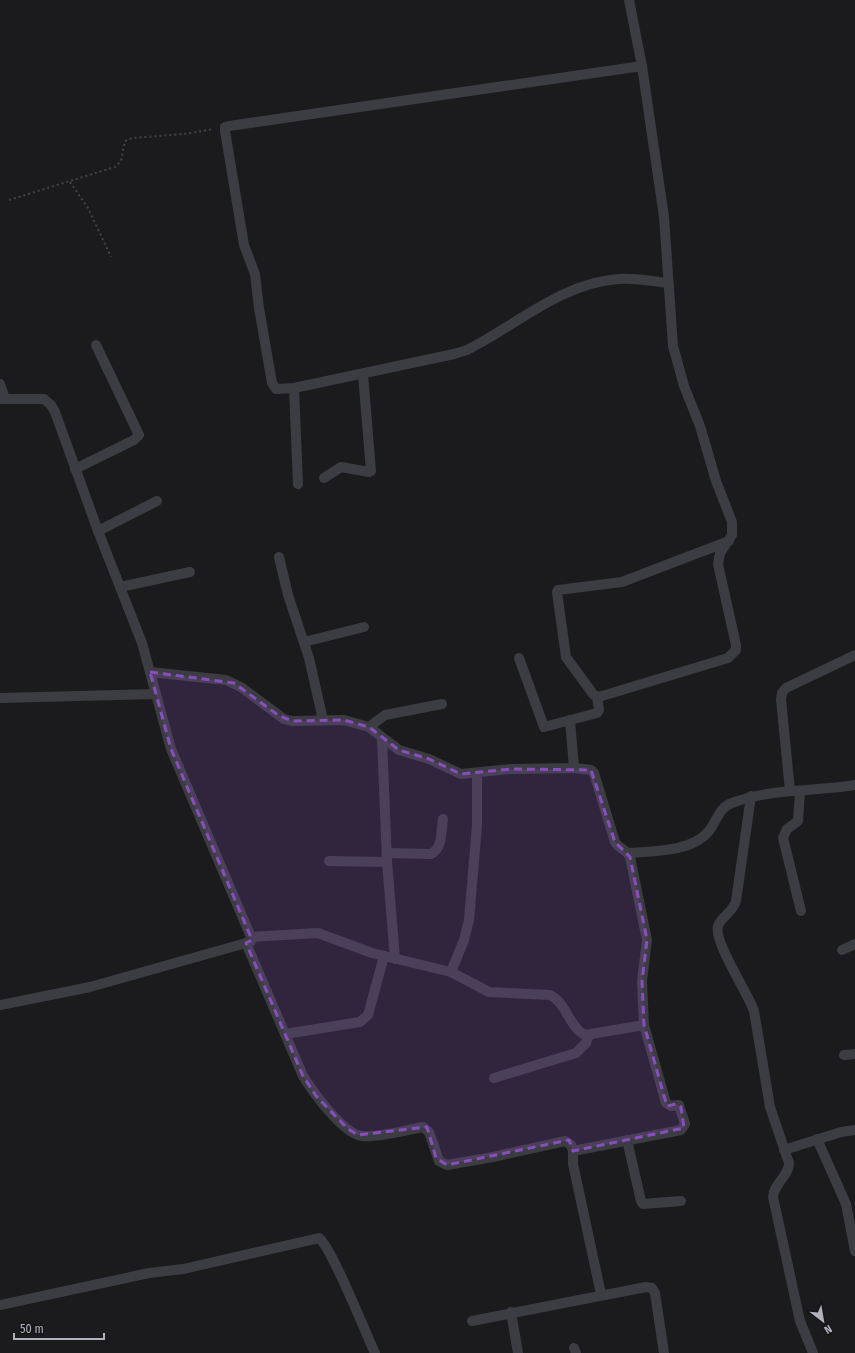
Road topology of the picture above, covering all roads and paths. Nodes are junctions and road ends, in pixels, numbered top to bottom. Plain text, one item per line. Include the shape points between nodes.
1 (629, 0) edge
2 (642, 66) junction
3 (225, 127) junction
4 (70, 182) junction
5 (9, 200) dead end
6 (112, 256) dead end
7 (668, 283) junction
8 (96, 345) dead end
9 (363, 374) junction
10 (0, 384) edge
11 (294, 388) junction
12 (2, 399) edge
13 (75, 469) junction
14 (324, 478) dead end
15 (298, 484) dead end
16 (157, 501) dead end
17 (98, 531) junction
18 (729, 541) junction
19 (278, 557) dead end
20 (190, 572) dead end
21 (120, 587) junction
22 (364, 628) dead end
23 (304, 642) junction
24 (855, 655) edge
25 (519, 658) dead end
26 (150, 672) junction
27 (156, 694) junction
28 (597, 697) junction
29 (0, 698) edge
30 (442, 704) dead end
31 (323, 720) junction
32 (570, 720) junction
33 (369, 726) junction
34 (382, 738) junction
35 (574, 768) junction
36 (477, 774) junction
37 (855, 785) edge
38 (795, 791) junction
39 (751, 796) junction
40 (443, 819) dead end
41 (629, 853) junction
42 (387, 858) junction
43 (329, 861) dead end
44 (801, 911) dead end
45 (249, 940) junction
46 (855, 944) edge
47 (842, 950) dead end
48 (384, 956) junction
49 (394, 959) junction
50 (451, 972) junction
51 (0, 1005) edge
52 (644, 1025) junction
53 (285, 1034) junction
54 (589, 1035) junction
55 (855, 1054) edge
56 (844, 1055) dead end
57 (494, 1078) dead end
58 (855, 1130) edge
59 (817, 1139) junction
60 (627, 1140) junction
61 (784, 1150) junction
62 (573, 1151) junction
63 (681, 1201) dead end
64 (855, 1251) edge
65 (601, 1294) junction
66 (0, 1305) edge
67 (511, 1312) junction
68 (472, 1321) dead end
69 (376, 1353) edge
70 (518, 1353) edge
71 (664, 1353) edge
72 (813, 1353) edge

1 - 2 street
2 - 3 street
2 - 7 street via 664,217
3 - 4 path via 128,139 125,141 119,165
3 - 11 street via 244,245 255,274 272,384 276,389
4 - 5 path
4 - 6 path via 88,208
7 - 9 street via 621,279 583,285 561,294 467,350
7 - 18 street via 677,364 732,522 732,535
8 - 13 street via 139,435 134,440
9 - 11 street
9 - 14 street via 372,469 369,472 341,467
10 - 12 street
11 - 15 street
12 - 13 street via 44,399 51,405
13 - 17 street
16 - 17 street
17 - 21 street
18 - 28 street via 720,553 718,564 736,638 736,650 733,654 728,658
18 - 28 street via 628,580 558,590 566,657
19 - 23 street
20 - 21 street
21 - 26 street via 142,643
22 - 23 street
23 - 31 street
24 - 38 street via 786,688 782,693
25 - 32 street via 542,725 546,727
26 - 27 street
26 - 31 street via 226,680 241,687 284,719
27 - 29 street
27 - 45 street via 171,749
28 - 32 street via 599,712
30 - 33 street via 385,715
31 - 33 street via 344,720
32 - 35 street
33 - 34 street
34 - 36 street via 406,753 429,759 461,774
34 - 42 street
35 - 36 street
35 - 41 street via 591,770 594,774 615,842
36 - 50 street via 477,825 469,920
37 - 38 street
38 - 39 street
38 - 44 street via 798,821 787,829 783,838
39 - 41 street via 725,806 710,830 702,837 678,848
39 - 61 street via 736,901 718,930 730,966 754,1011 767,1093
40 - 42 street via 436,852
41 - 52 street via 647,940 642,980
42 - 43 street
42 - 49 street
45 - 48 street via 318,933
45 - 51 street via 90,987
45 - 53 street
46 - 47 street
48 - 49 street
48 - 53 street via 365,1020
49 - 50 street
50 - 54 street via 489,992 553,997 577,1029
52 - 54 street
52 - 60 street via 666,1103 671,1106 679,1105 685,1124 681,1130
53 - 62 street via 303,1076 313,1092 348,1129 358,1135 423,1127 429,1132 439,1161 447,1165 493,1158 565,1141 571,1145
54 - 57 street via 586,1043 576,1053
55 - 56 street
58 - 59 street
59 - 61 street
59 - 64 street via 846,1204
60 - 62 street
60 - 63 street via 643,1204
61 - 72 street via 789,1167 772,1196 800,1322
62 - 65 street via 573,1164
65 - 67 street
65 - 71 street via 652,1288 655,1293
66 - 69 street via 149,1273 183,1269 231,1256 281,1248 319,1238 345,1285
67 - 68 street
67 - 70 street

